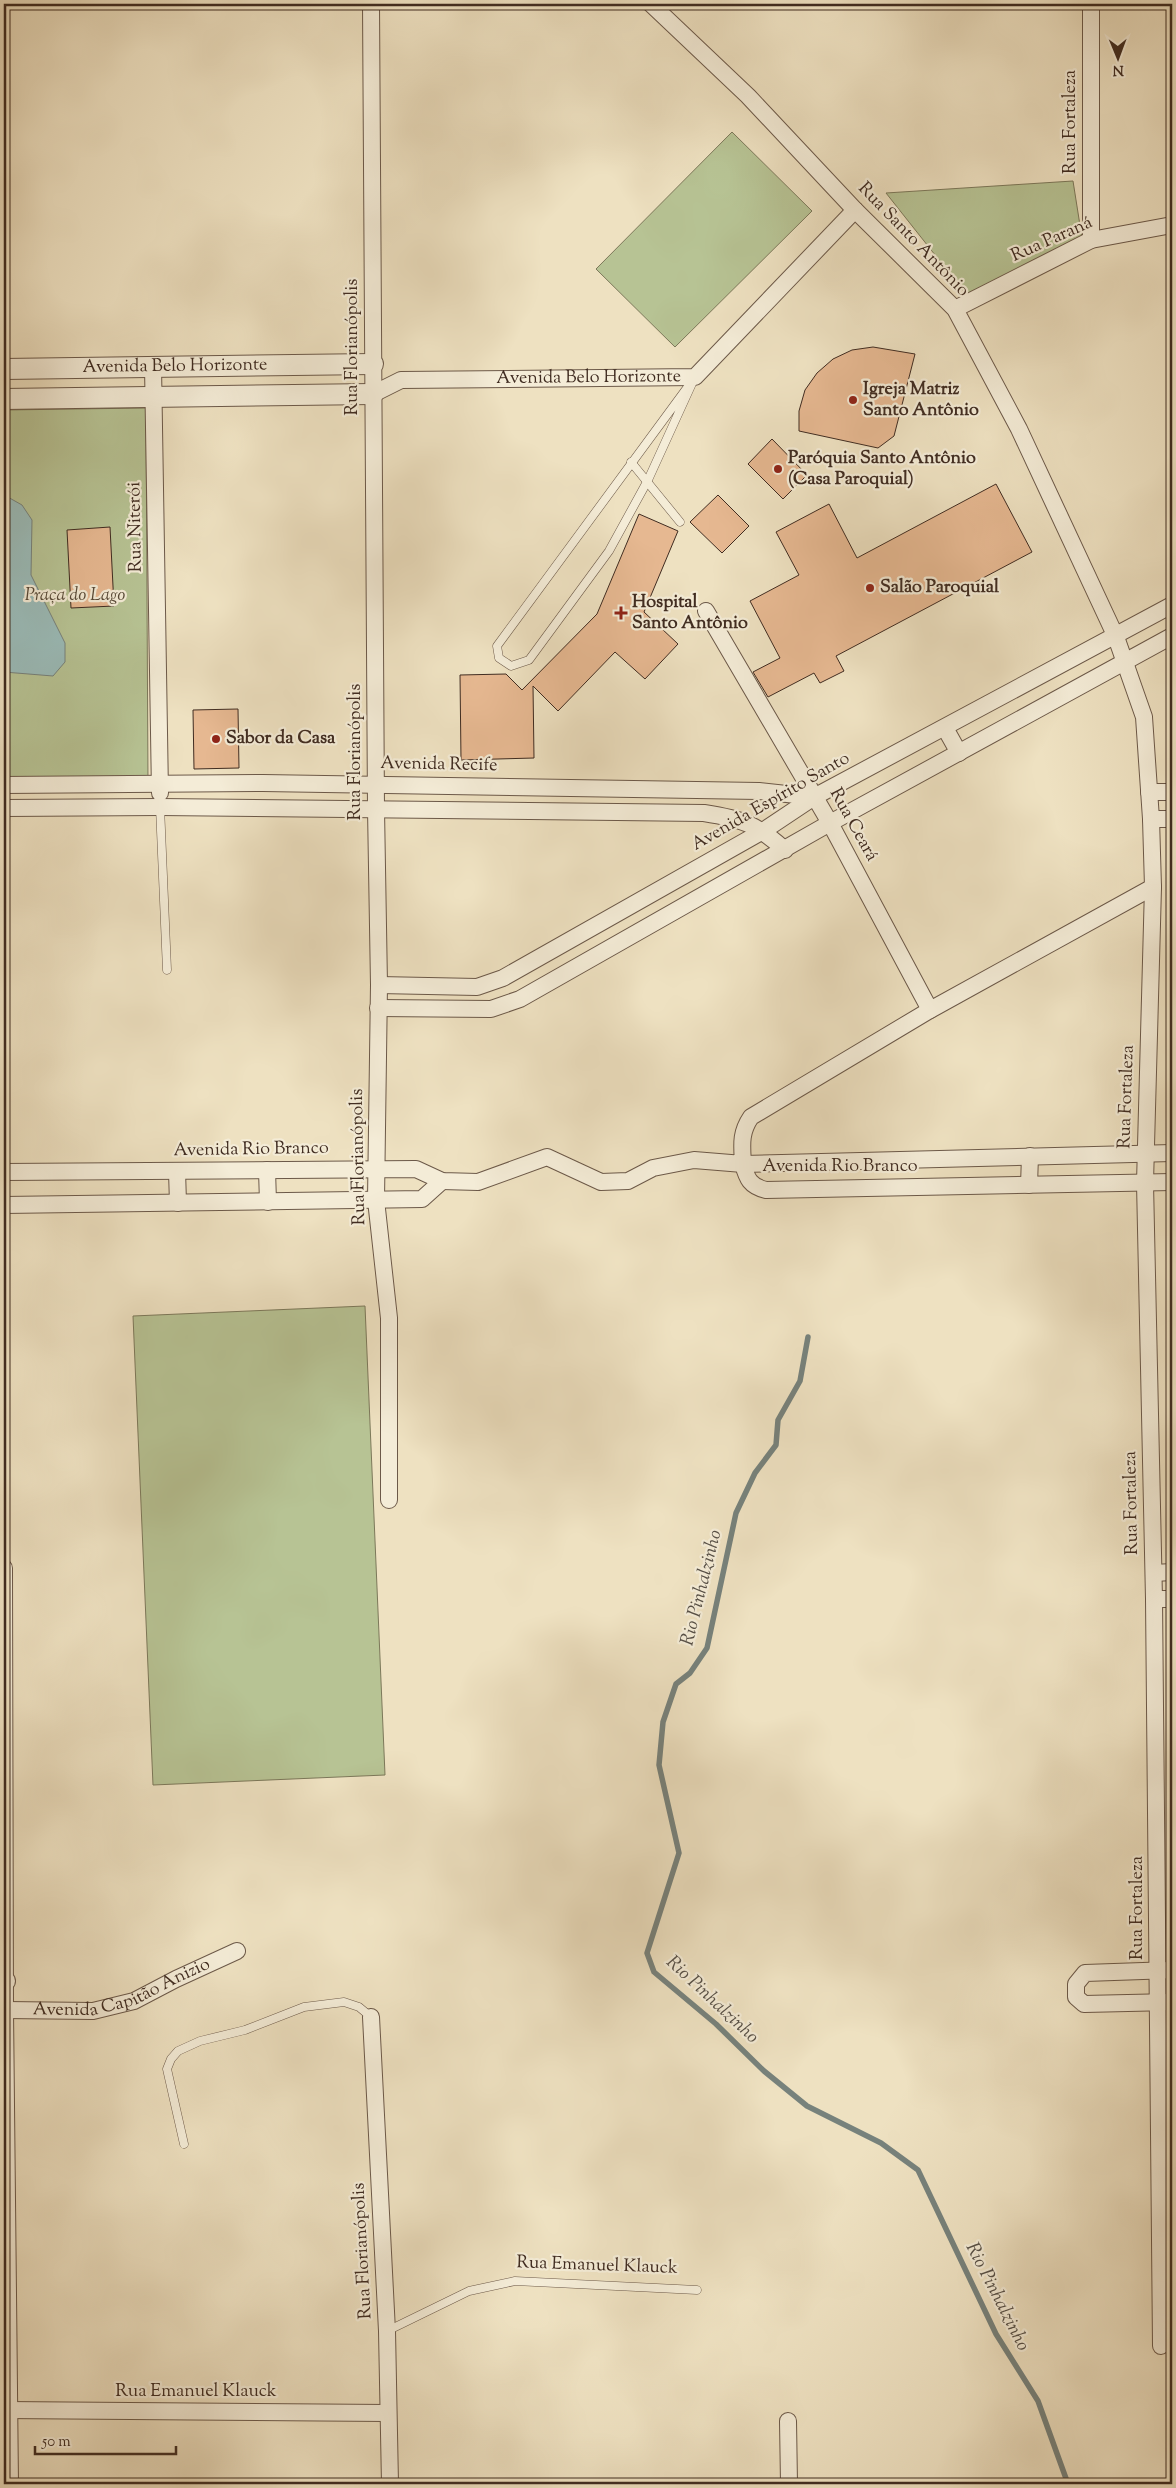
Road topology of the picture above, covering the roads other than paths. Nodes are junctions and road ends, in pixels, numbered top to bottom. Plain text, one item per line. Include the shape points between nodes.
1 (371, 4) edge
2 (651, 4) edge
3 (1091, 4) edge
4 (855, 210) junction
5 (1172, 225) edge
6 (1092, 240) junction
7 (954, 308) junction
8 (373, 364) junction
9 (154, 366) junction
10 (4, 369) edge
11 (695, 377) junction
12 (401, 380) junction
13 (373, 394) junction
14 (154, 398) junction
15 (4, 399) edge
16 (632, 462) junction
17 (648, 480) junction
18 (680, 522) dead end
19 (1172, 604) edge
20 (706, 611) dead end
21 (1172, 636) edge
22 (1116, 637) junction
23 (1126, 663) junction
24 (945, 728) junction
25 (959, 753) junction
26 (263, 783) junction
27 (160, 784) junction
28 (376, 784) junction
29 (4, 785) edge
30 (514, 786) junction
31 (1149, 792) junction
32 (1172, 792) edge
33 (814, 797) junction
34 (160, 807) junction
35 (4, 808) edge
36 (262, 808) junction
37 (376, 809) junction
38 (513, 811) junction
39 (1151, 819) junction
40 (1172, 819) edge
41 (830, 823) junction
42 (763, 831) junction
43 (785, 850) junction
44 (1153, 887) junction
45 (167, 970) dead end
46 (379, 985) junction
47 (378, 1008) junction
48 (930, 1010) junction
49 (1145, 1153) junction
50 (1172, 1153) edge
51 (1030, 1156) junction
52 (932, 1158) junction
53 (743, 1164) junction
54 (376, 1169) junction
55 (267, 1170) junction
56 (177, 1171) junction
57 (4, 1172) edge
58 (442, 1181) junction
59 (1172, 1182) edge
60 (1145, 1183) junction
61 (1029, 1185) junction
62 (933, 1187) junction
63 (376, 1200) junction
64 (268, 1202) junction
65 (178, 1203) junction
66 (4, 1205) edge
67 (389, 1500) dead end
68 (4, 1568) edge
69 (1172, 1572) edge
70 (1154, 1573) junction
71 (1154, 1599) junction
72 (1172, 1599) edge
73 (4, 1602) edge
74 (1164, 1782) edge
75 (237, 1951) dead end
76 (1165, 1970) edge
77 (4, 1981) edge
78 (1165, 2002) edge
79 (4, 2010) edge
80 (371, 2017) joint
81 (184, 2144) dead end
82 (1166, 2194) edge
83 (697, 2290) dead end
84 (387, 2331) junction
85 (1161, 2346) dead end
86 (6, 2379) edge
87 (6, 2410) edge
88 (388, 2413) junction
89 (788, 2421) dead end
90 (10, 2484) edge
91 (390, 2484) edge
92 (789, 2484) edge

1 - 8 street, Rua Florianópolis
2 - 4 street, Rua Santo Antônio via 748,96
3 - 6 street, Rua Fortaleza
4 - 7 street, Rua Santo Antônio
4 - 11 street, Avenida Belo Horizonte
5 - 6 street, Rua Paraná
6 - 7 street, Rua Paraná
7 - 22 street, Rua Santo Antônio via 1019,429
8 - 9 street, Avenida Belo Horizonte
8 - 12 street
8 - 13 street, Rua Florianópolis
9 - 10 street, Avenida Belo Horizonte
9 - 14 street, Rua Niterói
11 - 12 street, Avenida Belo Horizonte
11 - 16 lane
11 - 17 lane
12 - 13 street, Avenida Belo Horizonte
13 - 14 street, Avenida Belo Horizonte
13 - 28 street, Rua Florianópolis
14 - 15 street, Avenida Belo Horizonte
14 - 27 street, Rua Niterói
16 - 17 lane
16 - 17 lane via 497,646 499,658 511,666 529,660 609,551
17 - 18 lane
19 - 22 street, Avenida Espírito Santo
20 - 33 street, Rua Ceará
21 - 23 street
22 - 23 street, Rua Santo Antônio
22 - 24 street, Avenida Espírito Santo
23 - 25 street
23 - 31 street, Rua Fortaleza via 1144,717
24 - 25 street
24 - 33 street, Avenida Espírito Santo
25 - 41 street
26 - 27 street, Avenida Recife
26 - 28 street, Avenida Recife
26 - 36 street
27 - 29 street, Avenida Recife
27 - 34 street, Rua Niterói
28 - 30 street, Avenida Recife
28 - 37 street, Rua Florianópolis
30 - 33 street, Avenida Recife via 759,791
30 - 38 street
31 - 32 street
31 - 39 street, Rua Fortaleza
33 - 41 street, Rua Ceará
33 - 42 street, Avenida Espírito Santo
34 - 35 street
34 - 36 street
34 - 45 lane
36 - 37 street
37 - 38 street
37 - 46 street, Rua Florianópolis
38 - 42 street via 704,813 736,818
39 - 40 street
39 - 44 street, Rua Fortaleza
41 - 43 street
41 - 48 street, Rua Ceará
42 - 43 street
42 - 46 street, Avenida Espírito Santo via 503,978 477,987
43 - 47 street via 520,999 491,1008
44 - 48 street
44 - 49 street, Rua Fortaleza
46 - 47 street, Rua Florianópolis
47 - 54 street, Rua Florianópolis
48 - 53 street via 752,1118 741,1139
49 - 50 street, Avenida Rio Branco
49 - 51 street, Avenida Rio Branco
49 - 60 street, Rua Fortaleza
51 - 52 street, Avenida Rio Branco
51 - 61 street
52 - 53 street, Avenida Rio Branco
52 - 62 street
53 - 58 street via 694,1160 653,1168 628,1181 601,1182 548,1157 478,1182
53 - 62 street, Avenida Rio Branco via 747,1180 766,1190
54 - 55 street, Avenida Rio Branco
54 - 58 street, Avenida Rio Branco via 416,1169
54 - 63 street, Rua Florianópolis
55 - 56 street, Avenida Rio Branco
55 - 64 street
56 - 57 street, Avenida Rio Branco
56 - 65 street
58 - 63 street via 422,1199
59 - 60 street, Avenida Rio Branco
60 - 61 street, Avenida Rio Branco
60 - 70 street, Rua Fortaleza
61 - 62 street, Avenida Rio Branco
63 - 64 street
63 - 67 street, Rua Florianópolis via 389,1318
64 - 65 street
65 - 66 street
68 - 73 street
69 - 70 street
70 - 71 street, Rua Fortaleza
71 - 72 street
71 - 74 street, Rua Fortaleza
73 - 77 street
74 - 76 street, Rua Fortaleza
75 - 79 street, Avenida Capitão Anizio via 134,2001 92,2011
76 - 78 street, Rua Fortaleza
76 - 78 street via 1085,1973 1076,1984 1076,1997 1084,2004
77 - 79 street
78 - 82 street, Rua Fortaleza
79 - 86 street
80 - 81 lane via 359,2007 344,2002 304,2007 178,2051 167,2069
80 - 84 street, Rua Florianópolis
82 - 85 street, Rua Fortaleza
83 - 84 lane, Rua Emanuel Klauck via 515,2281 469,2291
84 - 88 street, Rua Florianópolis
86 - 87 street
87 - 88 street, Rua Emanuel Klauck
87 - 90 street
88 - 91 street, Rua Florianópolis
89 - 92 street

